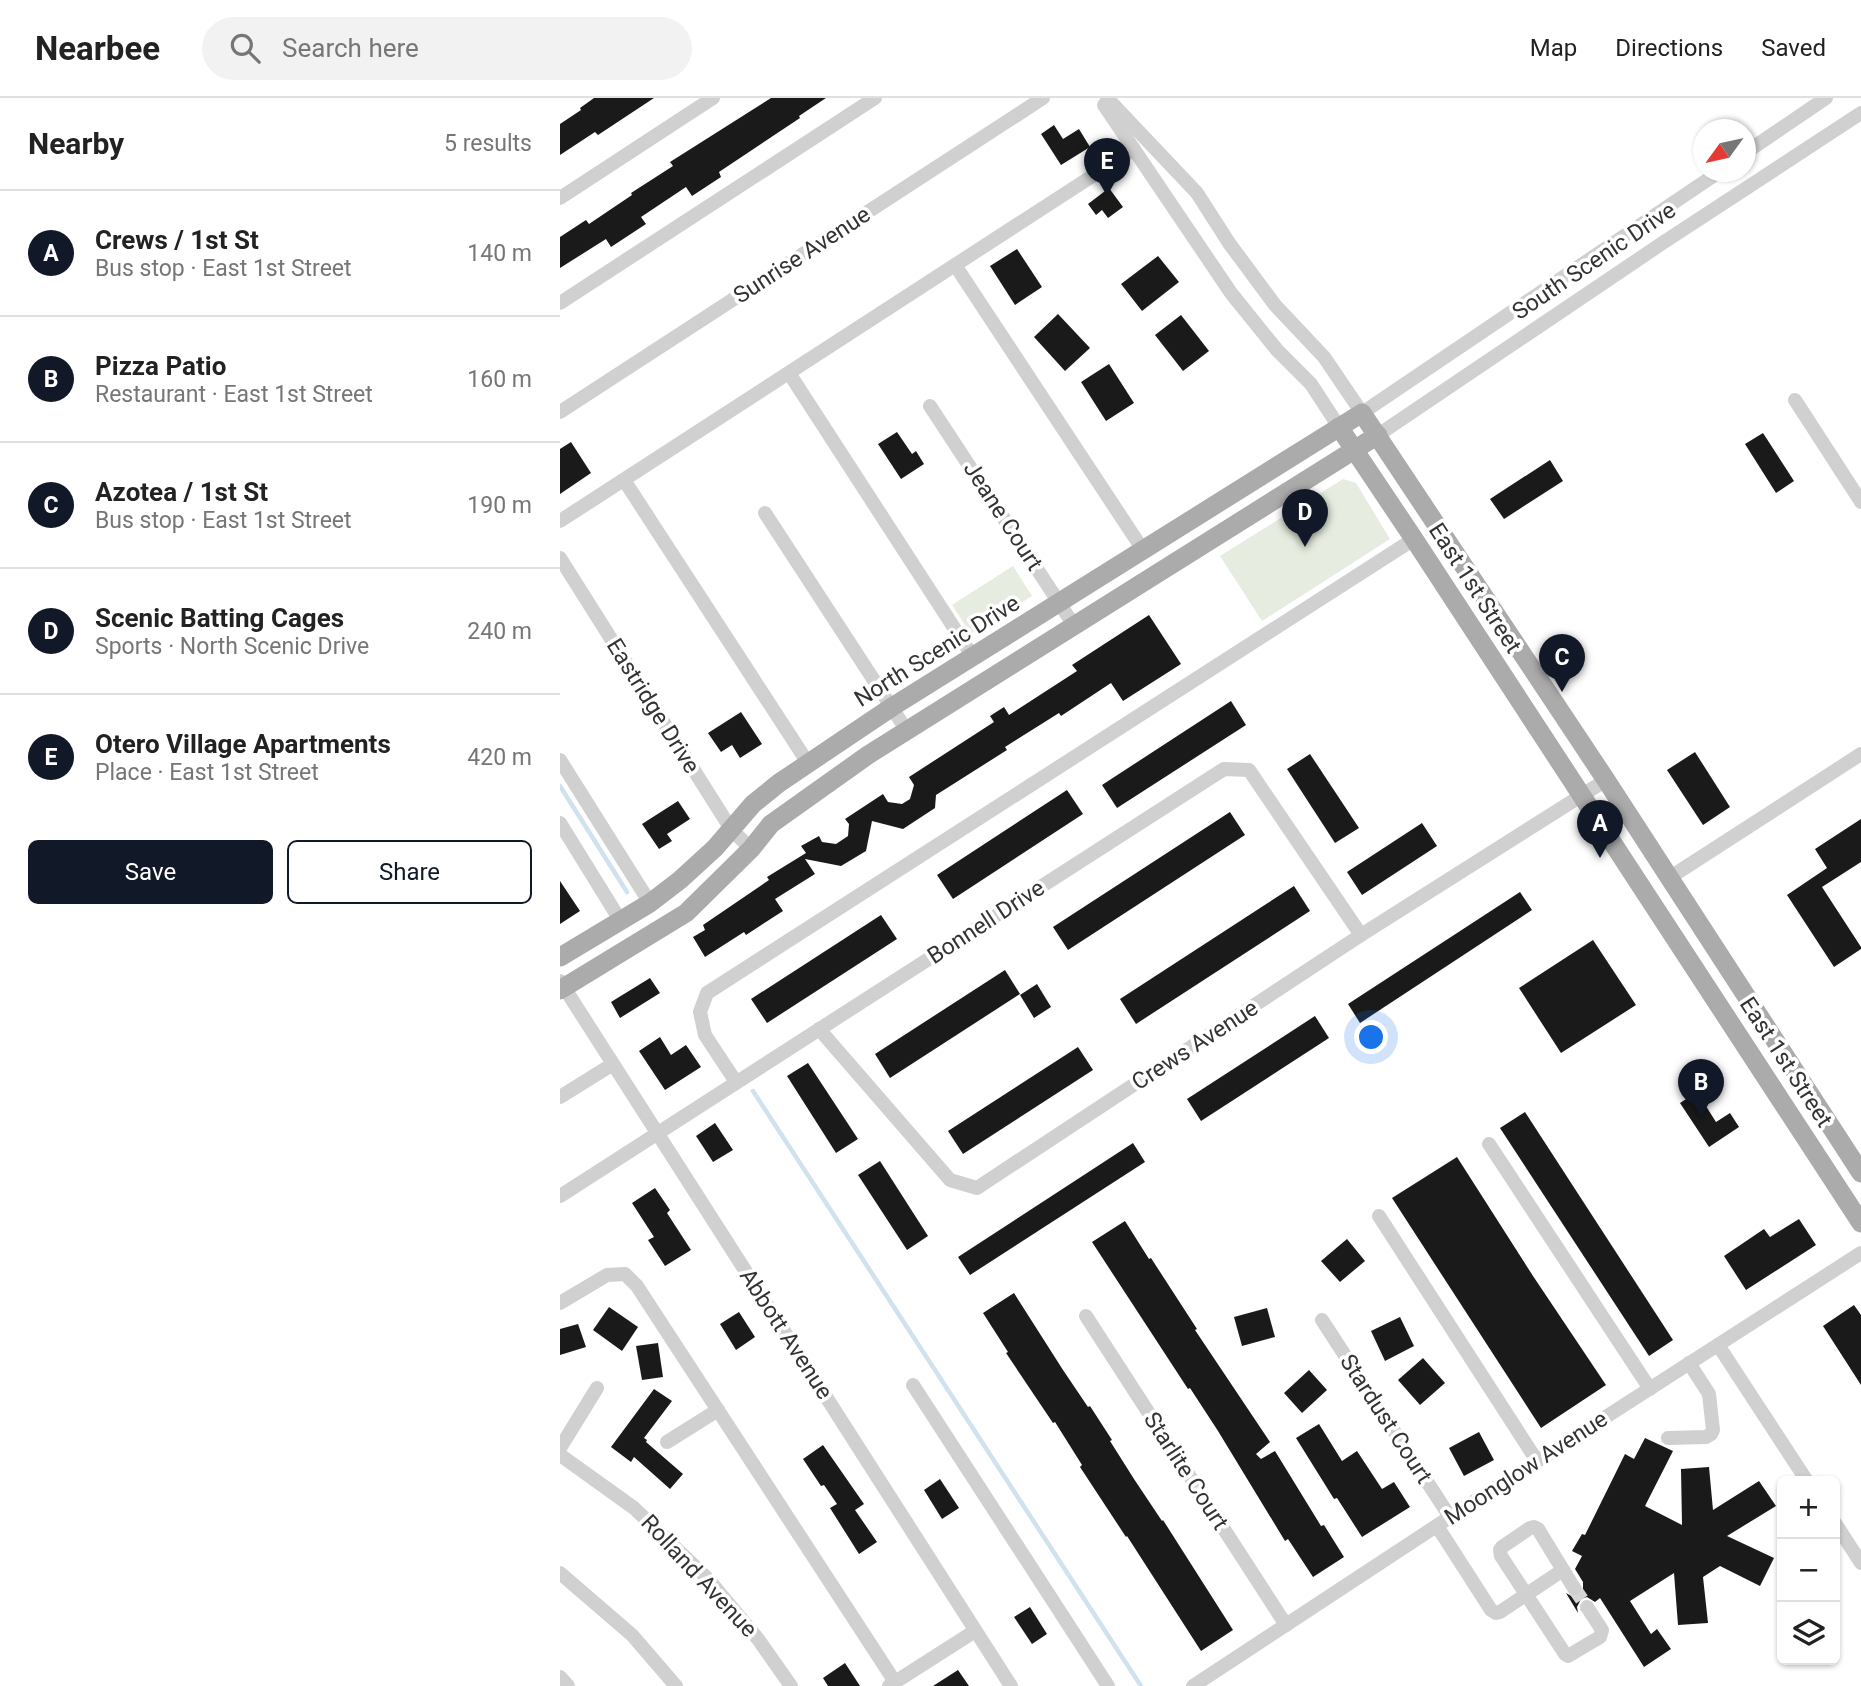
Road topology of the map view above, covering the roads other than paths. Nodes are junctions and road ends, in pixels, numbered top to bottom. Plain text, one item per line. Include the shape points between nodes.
1 (713, 98) edge
2 (874, 98) edge
3 (1044, 98) edge
4 (1100, 98) edge
5 (1107, 98) edge
6 (1826, 98) edge
7 (1861, 113) edge
8 (1756, 146) edge
9 (1134, 149) junction
10 (1704, 182) edge
11 (560, 198) edge
12 (956, 265) junction
13 (560, 303) edge
14 (789, 373) junction
15 (1795, 400) dead end
16 (930, 406) dead end
17 (560, 412) edge
18 (1362, 413) junction
19 (1339, 427) junction
20 (1378, 435) junction
21 (1354, 451) junction
22 (624, 480) junction
23 (1861, 502) edge
24 (765, 513) dead end
25 (560, 521) edge
26 (1414, 539) junction
27 (1143, 550) junction
28 (560, 558) edge
29 (1059, 603) junction
30 (1075, 627) junction
31 (973, 657) junction
32 (892, 707) junction
33 (907, 732) junction
34 (1861, 754) edge
35 (560, 760) edge
36 (808, 764) junction
37 (1606, 780) junction
38 (1583, 796) junction
39 (560, 823) edge
40 (731, 829) junction
41 (751, 849) junction
42 (1669, 878) junction
43 (650, 902) junction
44 (620, 920) junction
45 (1361, 935) junction
46 (560, 957) edge
47 (561, 986) edge
48 (819, 1029) junction
49 (613, 1064) junction
50 (736, 1082) junction
51 (560, 1097) edge
52 (657, 1132) junction
53 (1489, 1144) dead end
54 (1861, 1173) edge
55 (560, 1196) edge
56 (1379, 1216) dead end
57 (1861, 1223) edge
58 (1861, 1252) edge
59 (560, 1303) edge
60 (1086, 1316) dead end
61 (1322, 1320) dead end
62 (1718, 1345) junction
63 (1689, 1363) junction
64 (913, 1385) dead end
65 (597, 1388) dead end
66 (1650, 1389) junction
67 (719, 1410) junction
68 (1668, 1438) dead end
69 (667, 1442) dead end
70 (560, 1448) edge
71 (560, 1455) edge
72 (1537, 1461) junction
73 (1804, 1476) edge
74 (1450, 1517) junction
75 (1437, 1526) junction
76 (1840, 1531) edge
77 (1861, 1563) edge
78 (1563, 1570) junction
79 (560, 1573) edge
80 (1574, 1588) tunnel mouth
81 (1526, 1594) junction
82 (1587, 1607) tunnel mouth
83 (1286, 1625) junction
84 (975, 1630) junction
85 (560, 1677) edge
86 (892, 1684) edge
87 (568, 1686) edge
88 (676, 1686) edge
89 (790, 1686) edge
90 (1011, 1686) edge
91 (1108, 1686) edge
92 (1193, 1686) edge

1 - 11 street
2 - 13 street
3 - 17 street, Sunrise Avenue
4 - 9 street, East 1st Street
5 - 18 street, East 1st Street via 1197,193 1275,305 1324,357
6 - 8 street
7 - 20 street, South Scenic Drive
9 - 12 street
9 - 19 street, East 1st Street via 1231,293 1311,384
10 - 18 street, South Scenic Drive
12 - 14 street
12 - 27 street
14 - 22 street
14 - 31 street
15 - 23 street
16 - 29 street, Jeane Court
18 - 19 main road, North Scenic Drive
18 - 20 main road, East 1st Street
19 - 21 main road, East 1st Street
19 - 27 main road, North Scenic Drive
20 - 21 main road, South Scenic Drive
20 - 37 main road, East 1st Street
21 - 26 main road, East 1st Street
21 - 30 main road
22 - 25 street
22 - 36 street
24 - 32 street
26 - 38 main road, East 1st Street
26 - 50 street via 707,993 700,1012 705,1035
27 - 29 main road, North Scenic Drive
28 - 40 street, Eastridge Drive
29 - 30 street, Jeane Court
29 - 31 main road, North Scenic Drive
30 - 33 main road
31 - 32 main road, North Scenic Drive
32 - 33 street
32 - 36 main road, North Scenic Drive
33 - 41 main road via 771,824
34 - 42 street
35 - 43 street
36 - 40 main road, North Scenic Drive via 753,804
37 - 38 street, Crews Avenue
37 - 42 main road, East 1st Street
38 - 45 street, Crews Avenue
38 - 57 main road, East 1st Street
39 - 44 street
40 - 41 street, Eastridge Drive
40 - 43 main road, North Scenic Drive via 680,880
41 - 47 main road via 686,913
42 - 54 main road, East 1st Street
43 - 44 main road, North Scenic Drive
44 - 46 main road, North Scenic Drive
45 - 48 street, Crews Avenue via 977,1188 950,1180
45 - 48 street, Bonnell Drive via 1249,771 1224,769
47 - 49 street, Abbott Avenue
48 - 50 street, Bonnell Drive
49 - 51 street
49 - 52 street, Abbott Avenue
50 - 52 street, Bonnell Drive
52 - 55 street, Bonnell Drive
52 - 84 street, Abbott Avenue
53 - 66 street
56 - 72 street
58 - 62 street, Moonglow Avenue
59 - 67 street via 607,1275 625,1274 638,1286
60 - 83 street, Starlite Court
61 - 74 street, Stardust Court
62 - 63 street, Moonglow Avenue
62 - 73 street
63 - 66 street, Moonglow Avenue
63 - 68 street via 1709,1394 1713,1430 1706,1437
64 - 91 street
65 - 70 street
66 - 72 street, Moonglow Avenue
67 - 69 street
67 - 86 street
71 - 89 street, Rolland Avenue via 634,1508 708,1579
72 - 74 street, Moonglow Avenue
74 - 75 street, Moonglow Avenue
75 - 81 street via 1491,1610 1500,1612
75 - 83 street, Moonglow Avenue
76 - 77 street
78 - 80 street
78 - 81 street
78 - 81 street via 1538,1529 1530,1528 1500,1550
79 - 88 street via 632,1635
81 - 82 street via 1568,1656 1602,1634
83 - 92 street, Moonglow Avenue
84 - 86 street
84 - 90 street, Abbott Avenue
85 - 87 street

